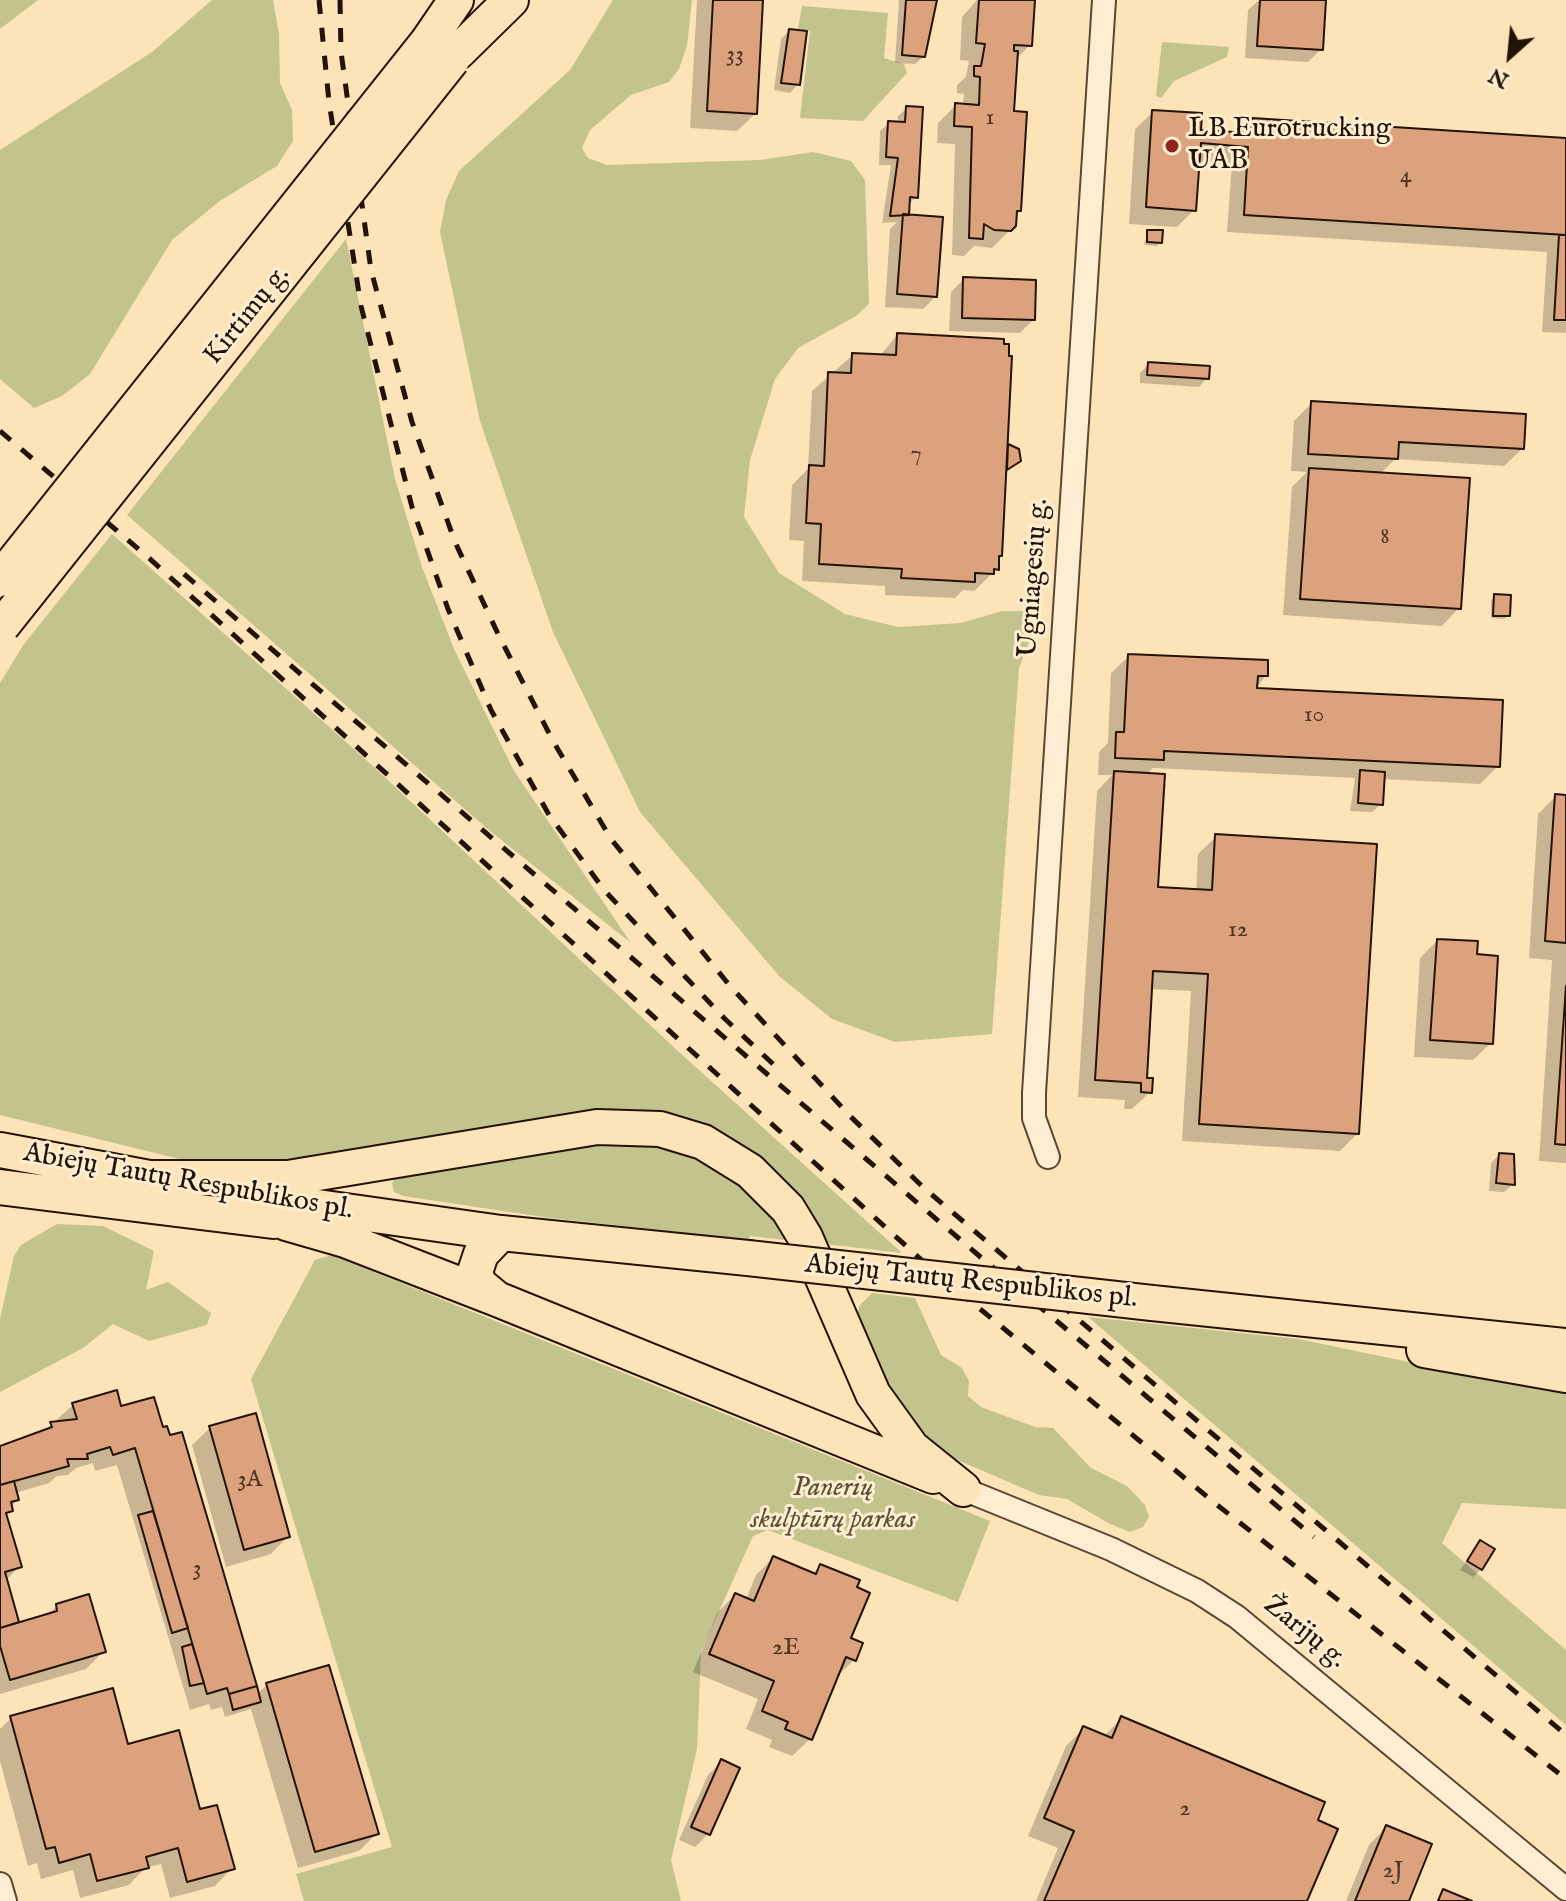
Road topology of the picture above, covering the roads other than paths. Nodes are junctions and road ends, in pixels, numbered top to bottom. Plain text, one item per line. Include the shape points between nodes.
1 (456, 0) edge
2 (489, 0) edge
3 (511, 0) edge
4 (1104, 0) edge
5 (446, 51) junction
6 (0, 579) edge
7 (1, 628) edge
8 (0, 1150) edge
9 (1048, 1157) dead end
10 (154, 1178) junction
11 (0, 1187) edge
12 (377, 1215) junction
13 (286, 1223) junction
14 (501, 1233) junction
15 (497, 1299) junction
16 (1308, 1318) junction
17 (1566, 1321) edge
18 (1357, 1323) junction
19 (1566, 1346) edge
20 (1566, 1375) edge
21 (873, 1394) junction
22 (839, 1437) junction
23 (963, 1489) junction
24 (0, 1884) edge
25 (1566, 1889) edge
26 (5, 1901) edge

1 - 5 highway, Kirtimų g.
2 - 5 highway, Kirtimų g.
3 - 5 highway
4 - 9 street, Ugniagesių g. via 1034,1093 1034,1118
5 - 6 highway, Kirtimų g., bridge
5 - 7 highway, Kirtimų g., bridge
8 - 10 highway, Abiejų Tautų Respublikos pl.
10 - 12 highway, Abiejų Tautų Respublikos pl.
10 - 21 highway via 288,1178 597,1127 629,1125 682,1134 727,1155 788,1209
11 - 13 highway, Abiejų Tautų Respublikos pl.
12 - 13 highway, Abiejų Tautų Respublikos pl.
12 - 14 highway, Abiejų Tautų Respublikos pl.
13 - 15 highway
14 - 15 highway via 481,1254 475,1272 479,1284
14 - 16 highway, Abiejų Tautų Respublikos pl., bridge
15 - 22 highway
16 - 18 highway, Abiejų Tautų Respublikos pl.
16 - 20 highway via 1406,1346
17 - 18 highway
18 - 19 highway, Abiejų Tautų Respublikos pl.
21 - 22 highway via 869,1423
21 - 23 highway via 912,1448
22 - 23 highway
23 - 25 street, Žarijų g. via 1111,1549 1237,1617
24 - 26 street

